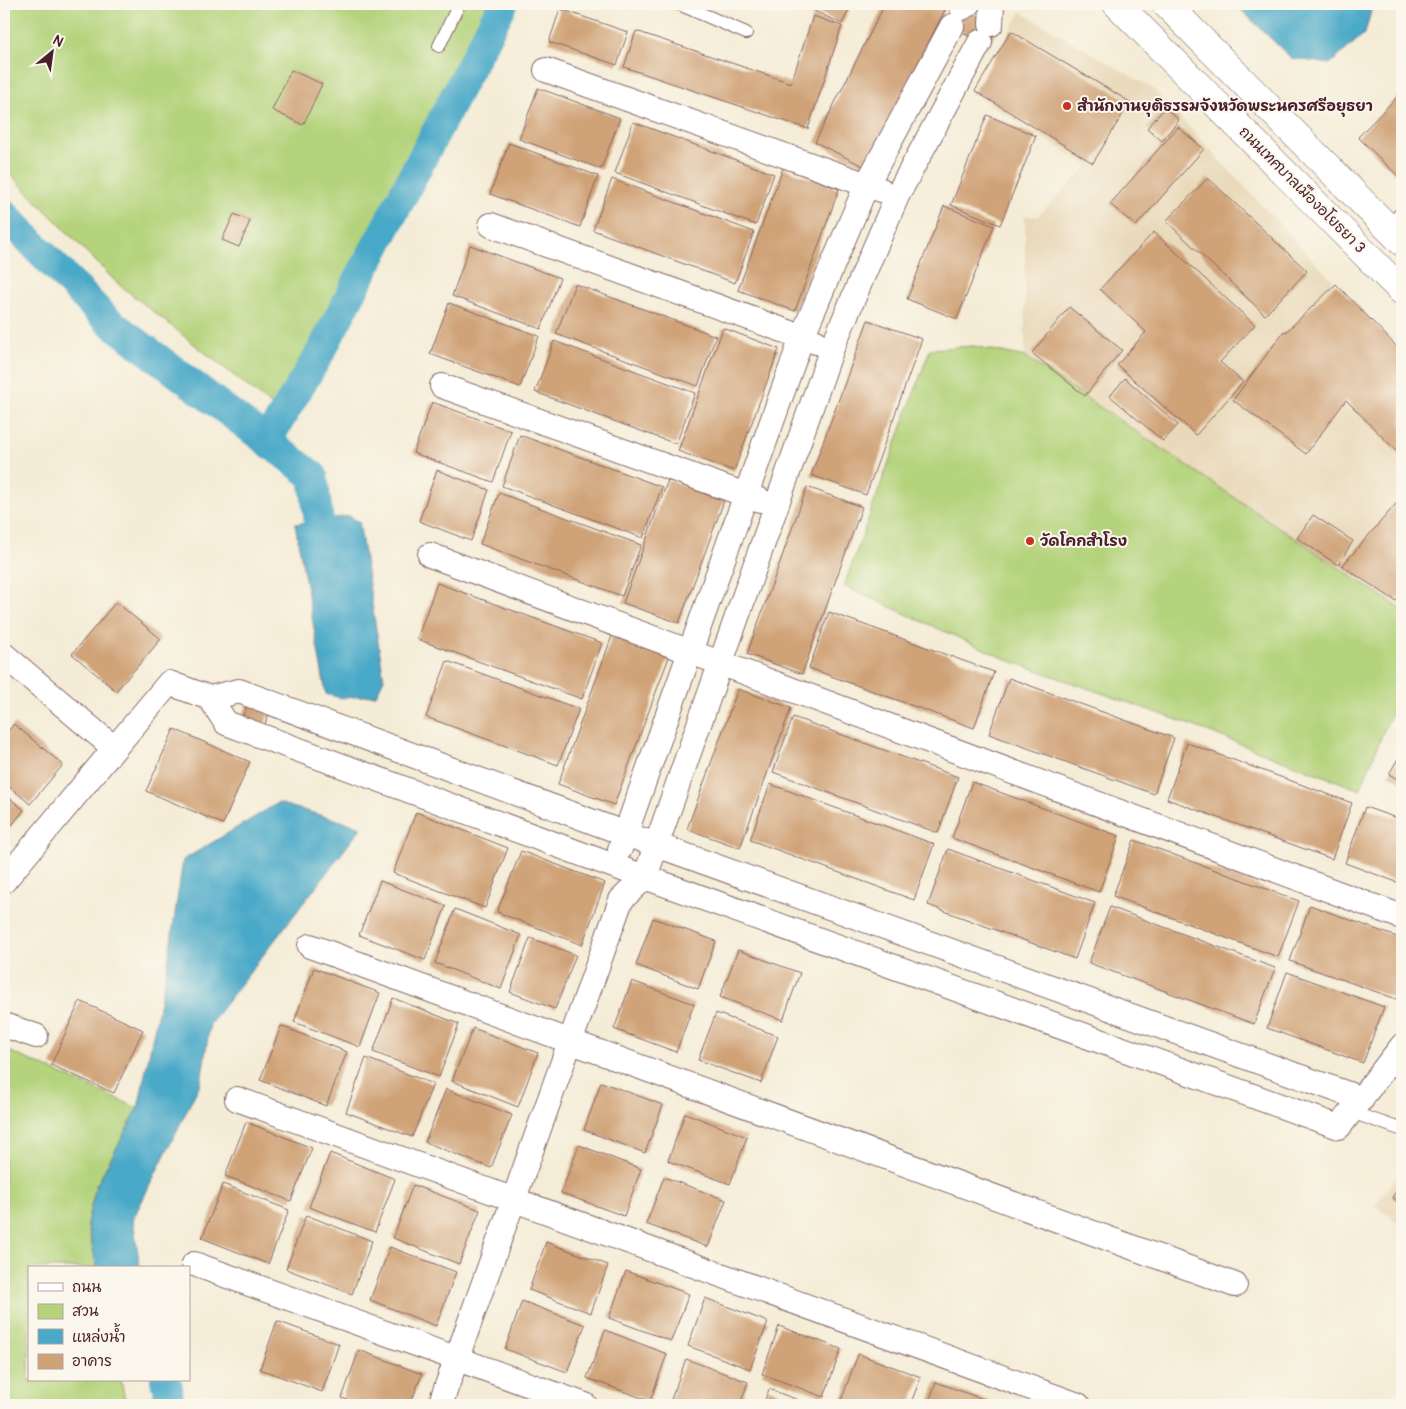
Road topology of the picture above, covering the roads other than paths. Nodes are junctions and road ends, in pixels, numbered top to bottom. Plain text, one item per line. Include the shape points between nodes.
1 (459, 4) edge
2 (679, 4) edge
3 (1117, 4) edge
4 (1166, 4) edge
5 (960, 13) edge
6 (988, 23) edge
7 (746, 33) dead end
8 (439, 46) dead end
9 (546, 70) dead end
10 (906, 112) junction
11 (934, 127) junction
12 (867, 184) junction
13 (897, 196) junction
14 (491, 225) dead end
15 (1397, 227) edge
16 (834, 261) junction
17 (864, 273) junction
18 (1402, 291) edge
19 (802, 337) junction
20 (832, 348) junction
21 (442, 386) dead end
22 (774, 415) junction
23 (805, 426) junction
24 (746, 495) junction
25 (777, 506) junction
26 (430, 555) dead end
27 (719, 571) junction
28 (750, 582) junction
29 (691, 652) junction
30 (4, 655) edge
31 (721, 663) junction
32 (210, 698) junction
33 (287, 709) junction
34 (662, 732) junction
35 (352, 733) junction
36 (276, 742) junction
37 (692, 743) junction
38 (114, 748) junction
39 (425, 760) junction
40 (341, 766) junction
41 (486, 783) junction
42 (414, 792) junction
43 (547, 805) junction
44 (474, 815) junction
45 (626, 834) junction
46 (535, 837) junction
47 (656, 845) junction
48 (614, 866) junction
49 (645, 877) junction
50 (4, 881) edge
51 (792, 894) junction
52 (621, 900) junction
53 (1402, 917) edge
54 (781, 926) junction
55 (880, 926) junction
56 (310, 946) dead end
57 (962, 955) junction
58 (868, 958) junction
59 (1046, 985) junction
60 (951, 987) junction
61 (1034, 1018) junction
62 (1136, 1018) junction
63 (4, 1025) edge
64 (36, 1036) dead end
65 (570, 1042) junction
66 (1402, 1046) edge
67 (1222, 1048) junction
68 (1124, 1050) junction
69 (1210, 1081) junction
70 (237, 1098) dead end
71 (1357, 1106) junction
72 (1402, 1126) edge
73 (514, 1199) junction
74 (194, 1264) dead end
75 (1235, 1285) dead end
76 (457, 1359) junction
77 (440, 1405) edge
78 (585, 1405) edge
79 (1078, 1405) edge

1 - 8 lane
2 - 7 lane
3 - 18 street, ถนนเทศบาลเมืองอโยธยา 3
4 - 15 street
5 - 10 street
6 - 11 street
9 - 12 street
10 - 11 street
10 - 12 street
11 - 13 street
12 - 13 street
12 - 16 street
13 - 17 street
14 - 19 street
16 - 17 street
16 - 19 street
17 - 20 street
19 - 20 street
19 - 22 street
20 - 23 street
21 - 24 street
22 - 23 street
22 - 24 street
23 - 25 street
24 - 25 street
24 - 27 street
25 - 28 street
26 - 29 street
27 - 28 street
27 - 29 street
28 - 31 street
29 - 31 street
29 - 34 street
30 - 38 street
31 - 37 street
31 - 53 street
32 - 33 street via 238,691
32 - 36 street via 226,723
32 - 38 street via 169,683
33 - 35 street
33 - 36 street
34 - 37 street
34 - 45 street
35 - 39 street
35 - 40 street
36 - 40 street
37 - 47 street
38 - 50 street
39 - 41 street
39 - 42 street
40 - 42 street
41 - 43 street
41 - 44 street
42 - 44 street
43 - 45 street
43 - 46 street
44 - 46 street
45 - 47 street
45 - 48 street
46 - 48 street
47 - 49 street
47 - 51 street
48 - 49 street
48 - 52 street
49 - 52 street
49 - 54 street
51 - 54 street
51 - 55 street
52 - 65 street
54 - 58 street
55 - 57 street
55 - 58 street
56 - 65 street
57 - 59 street
57 - 60 street
58 - 60 street
59 - 61 street
59 - 62 street
60 - 61 street
61 - 68 street
62 - 67 street
62 - 68 street
63 - 64 street
65 - 73 street
65 - 75 street
66 - 71 street
67 - 69 street
67 - 71 street
68 - 69 street
69 - 71 street via 1339,1127
70 - 73 street
71 - 72 lane via 1400,1129
73 - 76 street
73 - 79 street
74 - 76 street
76 - 77 street
76 - 78 street

